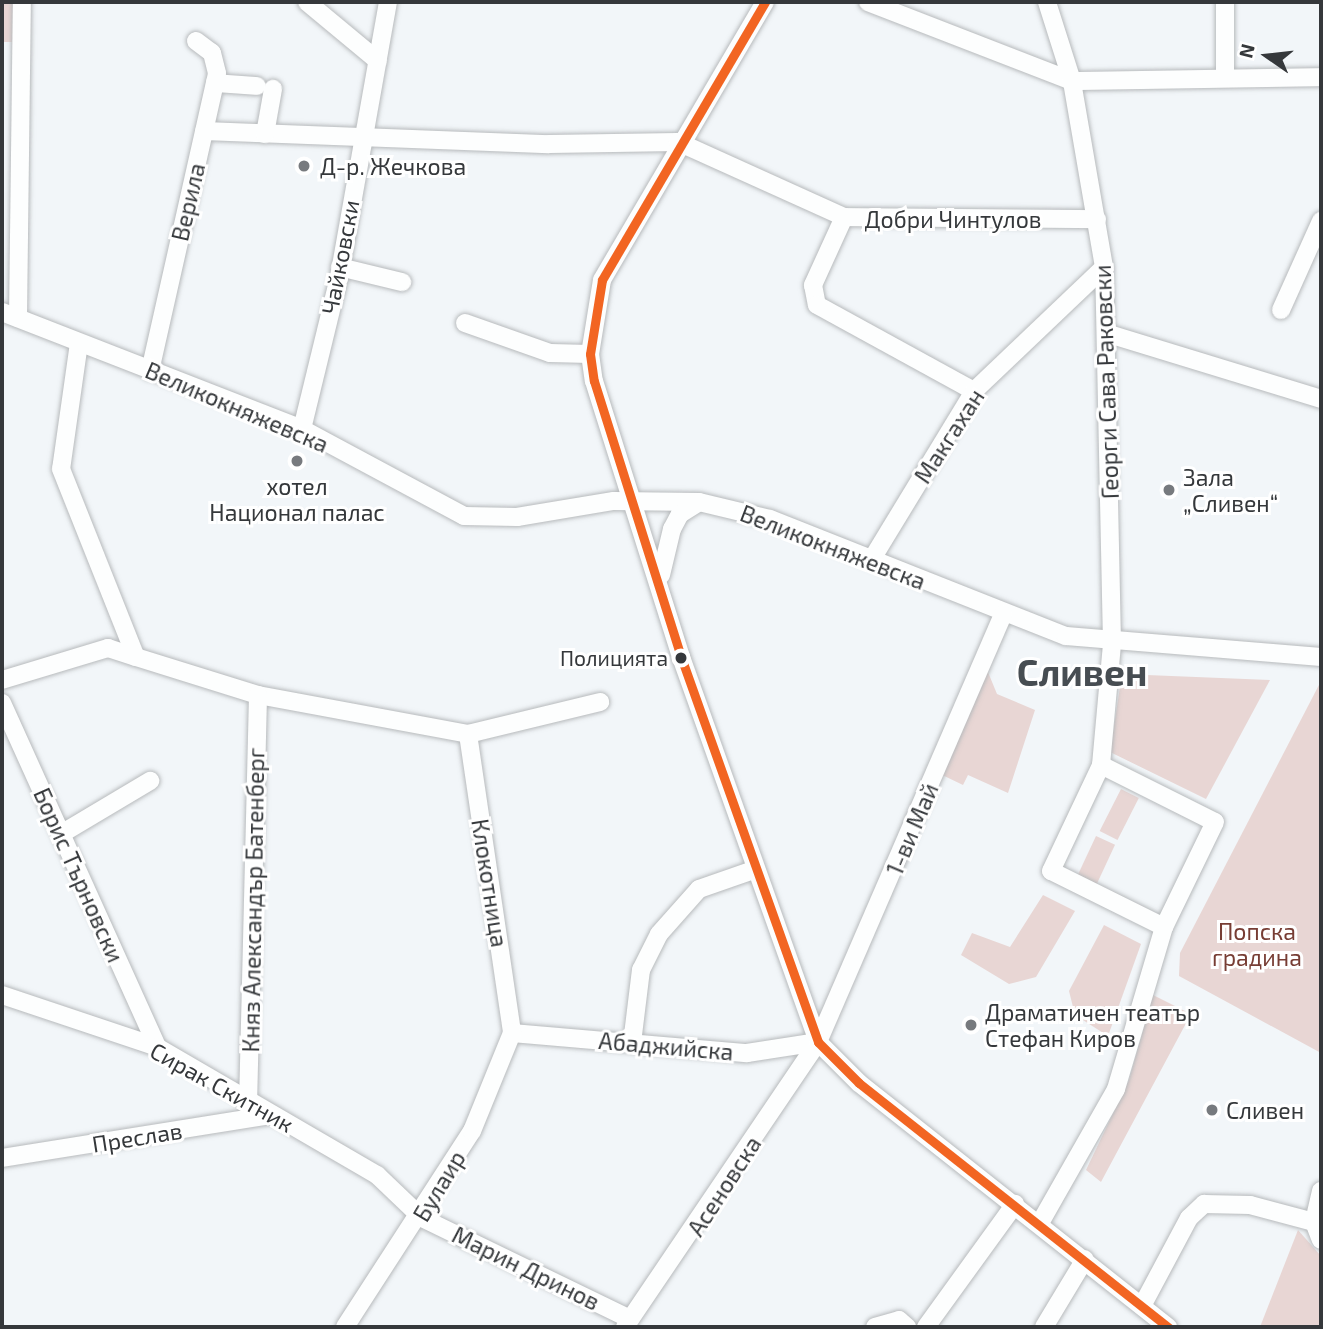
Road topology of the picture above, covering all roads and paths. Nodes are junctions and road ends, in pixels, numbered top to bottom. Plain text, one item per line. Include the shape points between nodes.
1 (22, 2) edge
2 (307, 2) edge
3 (388, 2) edge
4 (765, 2) edge
5 (868, 2) edge
6 (1047, 2) edge
7 (1225, 2) edge
8 (196, 41) dead end
9 (378, 61) junction
10 (1225, 76) junction
11 (1321, 77) edge
12 (1072, 82) junction
13 (215, 83) junction
14 (204, 131) junction
15 (265, 134) junction
16 (363, 137) junction
17 (678, 142) junction
18 (844, 217) junction
19 (1097, 219) junction
20 (1321, 221) edge
21 (1313, 258) edge
22 (340, 267) junction
23 (1104, 267) junction
24 (402, 282) dead end
25 (1281, 310) dead end
26 (10, 315) edge
27 (465, 323) dead end
28 (1109, 334) junction
29 (79, 342) junction
30 (590, 354) junction
31 (150, 370) junction
32 (974, 391) junction
33 (1321, 399) edge
34 (302, 429) junction
35 (634, 501) junction
36 (699, 502) junction
37 (872, 559) junction
38 (660, 581) junction
39 (1003, 614) junction
40 (1112, 643) junction
41 (136, 657) junction
42 (1321, 657) edge
43 (2, 680) edge
44 (258, 695) junction
45 (600, 702) dead end
46 (2, 704) edge
47 (468, 734) junction
48 (1101, 765) junction
49 (150, 781) dead end
50 (61, 834) junction
51 (756, 869) junction
52 (1164, 927) junction
53 (2, 995) edge
54 (512, 1033) junction
55 (818, 1042) junction
56 (632, 1043) junction
57 (157, 1047) junction
58 (248, 1105) junction
59 (272, 1115) junction
60 (2, 1158) edge
61 (1321, 1191) edge
62 (1016, 1204) junction
63 (422, 1217) junction
64 (1314, 1222) junction
65 (1040, 1223) junction
66 (1321, 1240) edge
67 (1085, 1259) junction
68 (1142, 1306) junction
69 (627, 1323) edge
70 (345, 1327) edge
71 (875, 1327) edge
72 (907, 1327) edge
73 (926, 1327) edge
74 (1044, 1327) edge
75 (1168, 1327) edge

1 - 26 street
2 - 9 street
3 - 9 street, Чайковски
4 - 17 street
5 - 12 street
6 - 12 street, Георги Сава Раковски
7 - 10 street
8 - 13 street, Верила via 212,53
9 - 16 street, Чайковски
10 - 11 street
10 - 12 street
12 - 19 street, Георги Сава Раковски
13 - 14 street, Верила
13 - 15 street via 265,88
14 - 15 street, Добри Чинтулов
14 - 31 street, Верила
15 - 16 street, Добри Чинтулов
16 - 17 street, Добри Чинтулов
16 - 22 street, Чайковски
17 - 18 street, Добри Чинтулов
17 - 30 street via 602,280
18 - 19 street, Добри Чинтулов
18 - 32 street via 813,285 817,305
19 - 23 street, Георги Сава Раковски
20 - 21 street
21 - 25 street
22 - 24 street
22 - 34 street, Чайковски
23 - 28 street, Георги Сава Раковски
23 - 32 street, Макгахан
26 - 29 street, Великокняжевска
27 - 30 street via 550,353
28 - 33 street
28 - 40 street, Георги Сава Раковски
29 - 31 street, Великокняжевска
29 - 41 street via 61,469
30 - 35 street
31 - 34 street, Великокняжевска
32 - 37 street, Макгахан
34 - 35 street, Великокняжевска via 464,516 490,520
35 - 36 street, Великокняжевска
35 - 38 street
36 - 37 street, Великокняжевска via 770,519
36 - 38 street via 680,514 672,529
37 - 39 street, Великокняжевска
38 - 51 street
39 - 40 street, Великокняжевска
39 - 55 street, 1-ви Май
40 - 42 street, Великокняжевска
40 - 48 street, Георги Сава Раковски
41 - 43 street via 108,648
41 - 44 street
44 - 47 street
44 - 58 street, Княз Александър Батенберг
45 - 47 street
46 - 50 street, Борис Търновски
47 - 54 street, Клокотница
48 - 52 street via 1051,871
48 - 52 street via 1215,822
49 - 50 street
50 - 57 street, Борис Търновски
51 - 55 street
51 - 56 street via 699,889 659,934 641,970
52 - 65 street via 1116,1090
53 - 57 street, Сирак Скитник
54 - 56 street, Абаджийска
54 - 63 street, Булаир via 472,1132
55 - 56 street, Абаджийска via 747,1053
55 - 62 street via 859,1083
55 - 69 street, Асеновска
57 - 58 street, Сирак Скитник
58 - 59 street, Сирак Скитник
59 - 60 street, Преслав
59 - 63 street, Сирак Скитник via 377,1175
61 - 64 street
62 - 65 street
62 - 73 street
63 - 69 street, Марин Дринов
63 - 70 street, Булаир
64 - 66 street
64 - 68 street via 1250,1205 1204,1205 1189,1218
65 - 67 street
67 - 68 street
67 - 74 street
68 - 75 street
71 - 72 street via 899,1320

